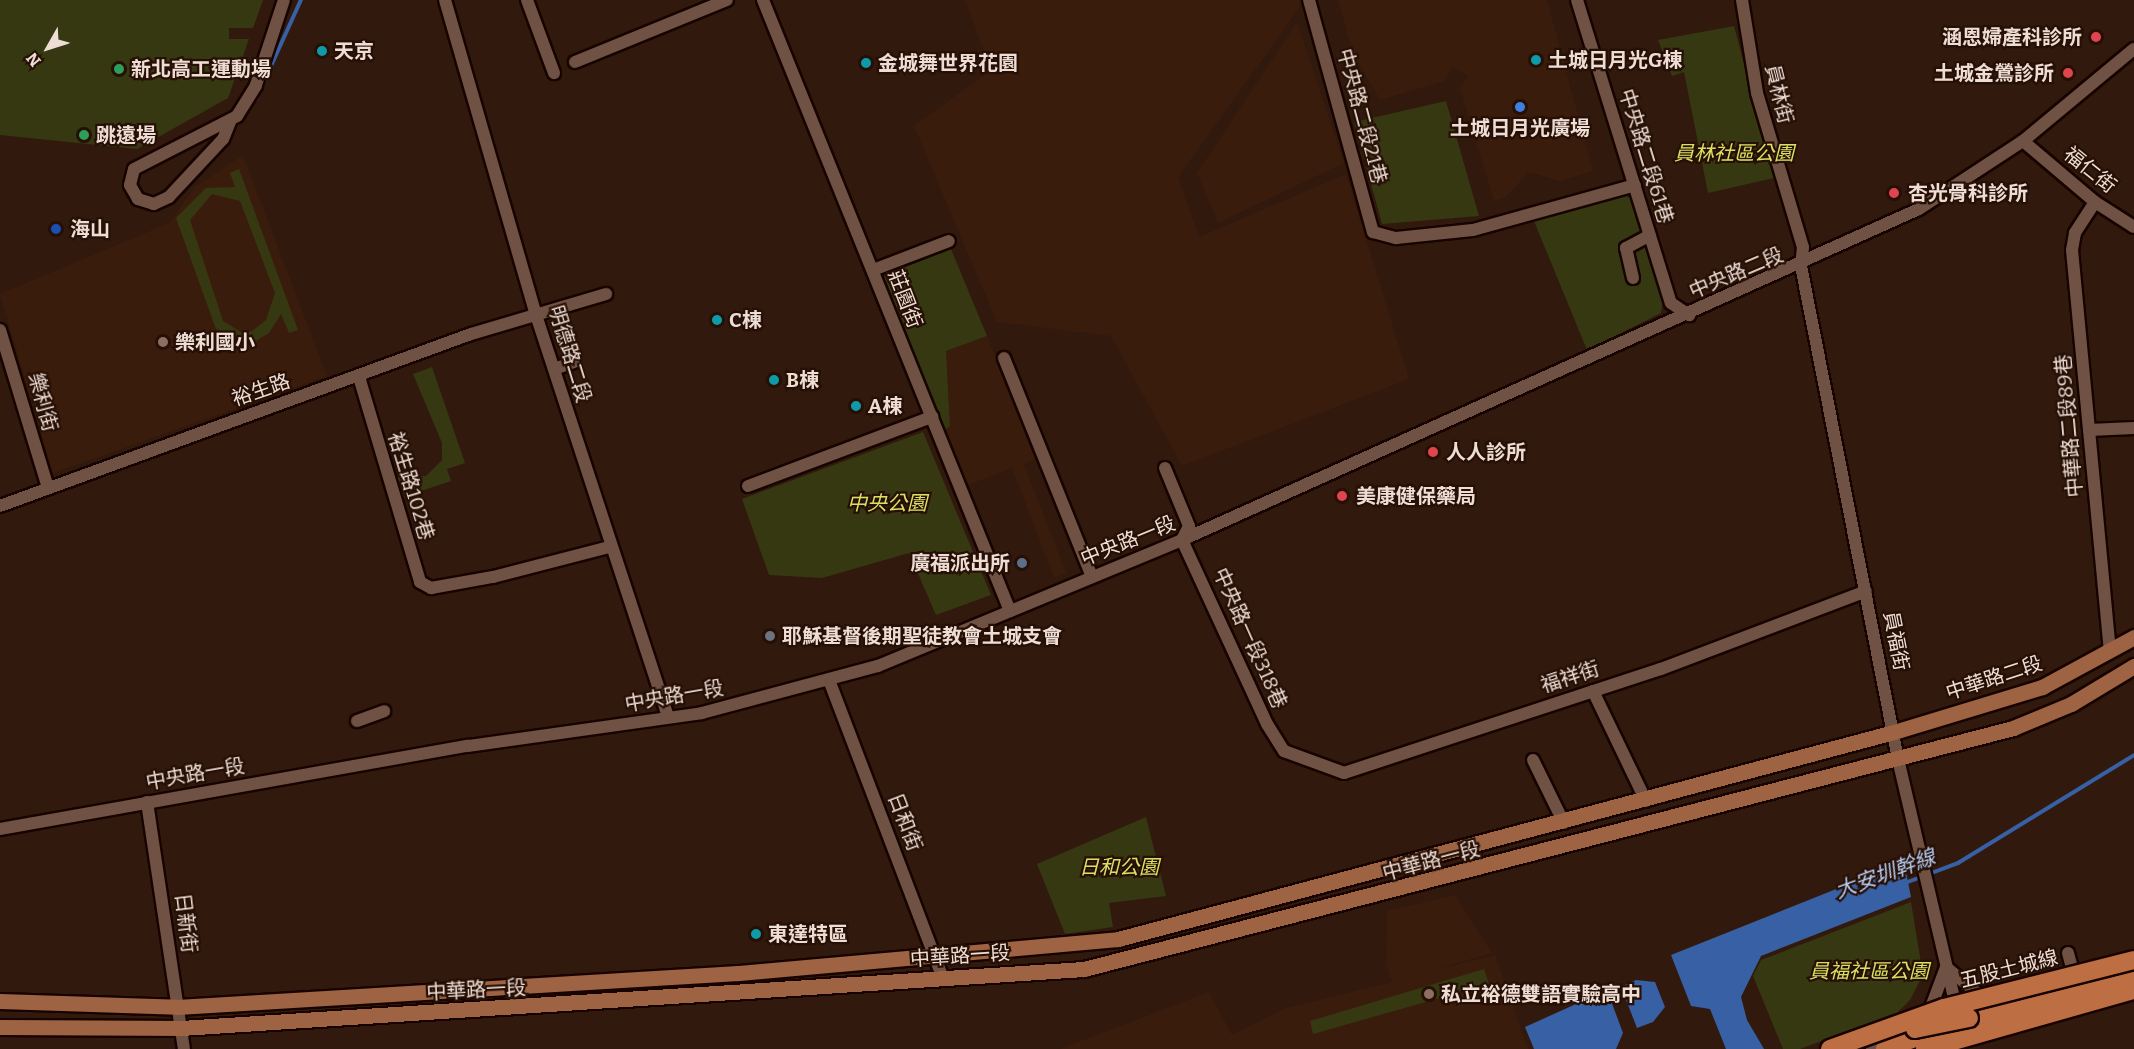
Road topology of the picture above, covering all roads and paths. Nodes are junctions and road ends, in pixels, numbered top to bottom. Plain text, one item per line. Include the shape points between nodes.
1 (284, 0) edge
2 (445, 0) edge
3 (526, 0) edge
4 (727, 0) edge
5 (763, 0) edge
6 (1309, 0) edge
7 (1577, 0) edge
8 (1742, 0) edge
9 (2134, 49) edge
10 (575, 62) dead end
11 (554, 72) dead end
12 (230, 122) junction
13 (2023, 141) junction
14 (1635, 185) junction
15 (2095, 202) junction
16 (2134, 227) edge
17 (1650, 235) junction
18 (949, 241) dead end
19 (1801, 266) junction
20 (873, 270) junction
21 (1633, 278) dead end
22 (606, 294) dead end
23 (536, 315) junction
24 (1689, 315) junction
25 (0, 330) edge
26 (1004, 358) dead end
27 (574, 362) dead end
28 (554, 369) junction
29 (359, 377) junction
30 (932, 417) junction
31 (2134, 428) edge
32 (2089, 430) junction
33 (1165, 468) dead end
34 (1320, 478) joint
35 (748, 486) dead end
36 (48, 488) junction
37 (0, 506) edge
38 (1182, 540) junction
39 (609, 547) junction
40 (1092, 577) junction
41 (1866, 591) junction
42 (1010, 611) junction
43 (2134, 637) edge
44 (2110, 652) junction
45 (2134, 666) edge
46 (829, 680) junction
47 (1593, 691) junction
48 (384, 711) dead end
49 (668, 717) junction
50 (357, 721) dead end
51 (1894, 732) junction
52 (1284, 751) joint
53 (1898, 759) junction
54 (1533, 760) dead end
55 (1646, 801) junction
56 (147, 802) junction
57 (1564, 823) junction
58 (0, 829) edge
59 (2068, 953) dead end
60 (936, 957) junction
61 (2134, 960) edge
62 (1947, 967) junction
63 (2134, 972) edge
64 (2134, 977) edge
65 (943, 978) junction
66 (2077, 987) junction
67 (2134, 990) edge
68 (0, 1001) edge
69 (2021, 1001) junction
70 (177, 1007) junction
71 (1964, 1020) junction
72 (0, 1027) edge
73 (181, 1028) junction
74 (1918, 1042) edge
75 (184, 1049) edge
76 (1829, 1049) edge
77 (1872, 1049) edge
78 (1885, 1049) edge

1 - 12 street via 256,85
2 - 23 street, 明德路二段
3 - 11 street
4 - 10 street
5 - 20 street, 莊園街
6 - 14 street, 中央路二段21巷 via 1372,232 1383,238 1496,225
7 - 14 street, 中央路二段61巷
8 - 19 street, 員林街 via 1758,93 1803,247
9 - 13 street, 中央路二段
12 - 12 street via 134,169 130,185 138,199 154,204 170,197 223,139
13 - 15 street, 福仁街
13 - 19 street, 中央路二段 via 1938,199
14 - 17 street, 中央路二段61巷
15 - 16 street, 福仁街
15 - 32 street, 中華路二段89巷 via 2075,233 2073,250
17 - 21 street via 1626,248
17 - 24 street, 中央路二段61巷 via 1671,303
18 - 20 street
19 - 24 street, 中央路二段
19 - 41 street, 員福街
20 - 30 street, 莊園街
22 - 23 street, 裕生路
23 - 28 street, 明德路二段
23 - 29 street, 裕生路
24 - 34 street, 中央路二段
25 - 36 street, 樂利街
26 - 40 street
27 - 28 street
28 - 39 street, 明德路二段
29 - 36 street, 裕生路
29 - 39 street, 裕生路102巷 via 420,582 431,588 443,586
30 - 35 street
30 - 42 street, 莊園街
31 - 32 street
32 - 44 street, 中華路二段89巷
33 - 38 street via 1189,526
34 - 38 street, 中央路一段
36 - 37 street, 裕生路
38 - 40 street, 中央路一段
38 - 52 street, 中央路一段318巷
39 - 49 street, 明德路二段
40 - 42 street, 中央路一段
41 - 47 street, 福祥街
41 - 51 street, 員福街
42 - 46 street, 中央路一段 via 878,666
43 - 44 main road, 中華路二段
44 - 51 main road, 中華路二段 via 2042,687
45 - 53 main road via 2071,704 2013,728
46 - 49 street, 中央路一段
46 - 60 street, 日和街
47 - 52 street, 福祥街 via 1344,773
47 - 55 street
48 - 50 street
49 - 56 street, 中央路一段
51 - 53 street, 員福街
51 - 55 main road, 中華路一段
53 - 62 street, 員福街
53 - 65 main road, 中華路一段 via 1127,962
54 - 57 street
55 - 57 main road, 中華路一段
56 - 58 street, 中央路一段
56 - 70 street, 日新街
57 - 60 main road, 中華路一段 via 1118,939
59 - 66 street
60 - 65 street, 日和街
60 - 70 main road, 中華路一段
61 - 76 highway, 五股土城線, bridge via 1944,1008
62 - 69 street via 1977,993
62 - 71 street, 員福街
62 - 74 street
63 - 66 street
64 - 71 highway
65 - 73 main road, 中華路一段
66 - 69 street
67 - 74 highway
68 - 70 main road, 中華路一段
69 - 71 street
70 - 73 street, 日新街
71 - 74 street
71 - 76 highway, bridge
71 - 78 highway, bridge
72 - 73 main road, 中華路一段
73 - 75 street, 日新街
74 - 77 street

